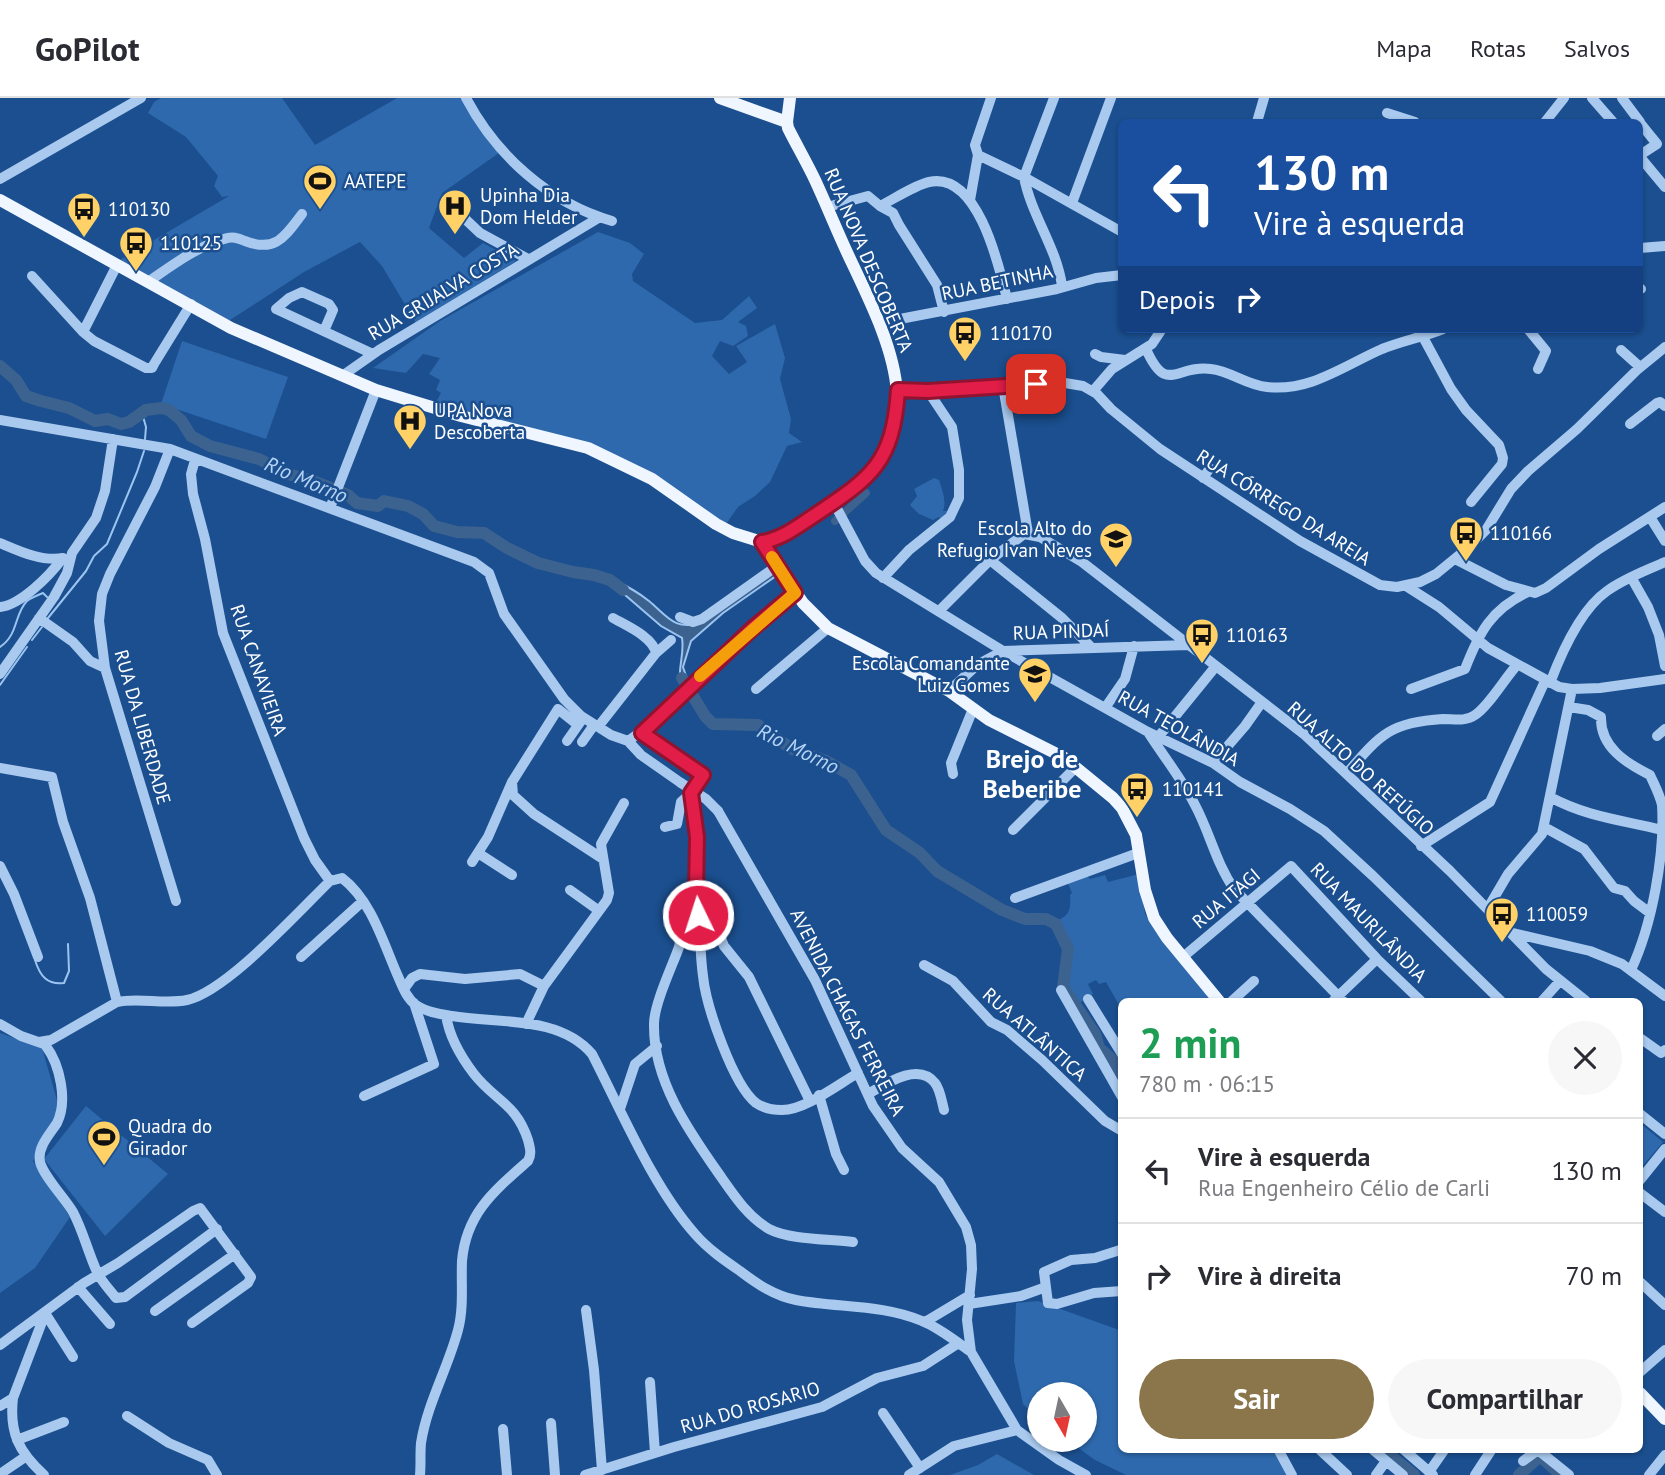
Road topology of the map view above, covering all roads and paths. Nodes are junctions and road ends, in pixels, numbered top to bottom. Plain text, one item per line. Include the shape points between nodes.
1 (141, 98) edge
2 (466, 98) edge
3 (720, 98) edge
4 (790, 98) edge
5 (991, 98) edge
6 (1054, 98) edge
7 (1111, 98) edge
8 (1264, 98) edge
9 (1564, 98) edge
10 (1592, 98) edge
11 (1622, 98) edge
12 (1387, 113) dead end
13 (1258, 119) edge
14 (1406, 119) edge
15 (1547, 119) edge
16 (1610, 119) edge
17 (1637, 119) edge
18 (787, 122) junction
19 (1643, 127) edge
20 (1643, 154) edge
21 (978, 155) junction
22 (1643, 160) edge
23 (1024, 177) junction
24 (0, 179) edge
25 (1665, 187) edge
26 (970, 200) junction
27 (0, 201) edge
28 (446, 201) dead end
29 (1072, 203) junction
30 (880, 206) junction
31 (827, 207) junction
32 (302, 214) dead end
33 (600, 217) junction
34 (612, 221) dead end
35 (1118, 230) edge
36 (1665, 246) edge
37 (1643, 248) edge
38 (528, 259) junction
39 (117, 265) junction
40 (1118, 275) edge
41 (32, 276) dead end
42 (148, 282) junction
43 (1062, 286) junction
44 (1007, 299) junction
45 (191, 304) junction
46 (944, 312) junction
47 (879, 323) junction
48 (324, 331) junction
49 (83, 332) junction
50 (1159, 333) edge
51 (1433, 333) edge
52 (1531, 333) edge
53 (1423, 337) junction
54 (1665, 347) edge
55 (1146, 349) junction
56 (1621, 350) dead end
57 (373, 354) junction
58 (1096, 354) dead end
59 (1125, 360) junction
60 (1640, 368) junction
61 (1538, 369) dead end
62 (342, 376) junction
63 (1003, 386) junction
64 (376, 390) junction
65 (898, 390) junction
66 (928, 391) junction
67 (1093, 391) junction
68 (1665, 405) edge
69 (0, 420) edge
70 (1630, 424) dead end
71 (113, 439) junction
72 (170, 449) junction
73 (195, 460) junction
74 (1210, 468) dead end
75 (1203, 478) junction
76 (1471, 502) dead end
77 (834, 503) junction
78 (331, 505) junction
79 (1665, 507) edge
80 (1650, 517) junction
81 (1026, 534) junction
82 (1665, 541) edge
83 (762, 542) junction
84 (0, 543) edge
85 (72, 552) junction
86 (62, 559) junction
87 (1455, 559) junction
88 (990, 560) junction
89 (1665, 562) edge
90 (777, 566) junction
91 (1631, 577) junction
92 (883, 578) junction
93 (1406, 586) junction
94 (1528, 592) junction
95 (795, 593) junction
96 (0, 607) edge
97 (939, 611) junction
98 (680, 617) dead end
99 (39, 618) junction
100 (613, 618) dead end
101 (828, 628) junction
102 (1476, 639) junction
103 (671, 640) dead end
104 (1188, 645) junction
105 (1134, 646) junction
106 (1092, 648) junction
107 (1003, 651) junction
108 (656, 653) junction
109 (1517, 665) junction
110 (1216, 666) junction
111 (1665, 666) edge
112 (104, 668) junction
113 (0, 674) edge
114 (1665, 679) edge
115 (1547, 682) junction
116 (756, 689) dead end
117 (1411, 689) dead end
118 (1572, 689) junction
119 (950, 691) junction
120 (1262, 702) junction
121 (1569, 707) junction
122 (1105, 708) junction
123 (973, 709) junction
124 (581, 721) junction
125 (596, 726) junction
126 (642, 733) junction
127 (1157, 739) junction
128 (567, 741) dead end
129 (628, 741) junction
130 (582, 742) dead end
131 (1213, 763) junction
132 (1076, 767) junction
133 (0, 768) edge
134 (1347, 773) junction
135 (953, 774) dead end
136 (512, 782) junction
137 (691, 793) junction
138 (1550, 797) junction
139 (624, 803) dead end
140 (1544, 827) junction
141 (665, 828) dead end
142 (1013, 830) dead end
143 (1662, 830) junction
144 (1421, 846) junction
145 (1138, 853) junction
146 (603, 859) junction
147 (0, 866) edge
148 (1292, 866) joint
149 (512, 875) dead end
150 (330, 881) junction
151 (569, 890) dead end
152 (696, 894) junction
153 (1015, 898) dead end
154 (176, 901) dead end
155 (363, 901) junction
156 (1248, 901) junction
157 (1488, 908) junction
158 (598, 910) junction
159 (1650, 912) junction
160 (1512, 933) junction
161 (38, 957) dead end
162 (301, 957) dead end
163 (1182, 957) junction
164 (1377, 959) junction
165 (924, 965) dead end
166 (1631, 970) junction
167 (1254, 981) dead end
168 (1560, 981) junction
169 (544, 986) junction
170 (404, 989) junction
171 (1061, 990) dead end
172 (1665, 996) edge
173 (1216, 998) edge
174 (1235, 998) edge
175 (1337, 998) edge
176 (1339, 998) edge
177 (1418, 998) edge
178 (1497, 998) edge
179 (1545, 998) edge
180 (1582, 998) edge
181 (1088, 999) dead end
182 (117, 1002) junction
183 (414, 1003) junction
184 (446, 1015) junction
185 (0, 1024) edge
186 (526, 1024) junction
187 (1643, 1040) edge
188 (48, 1044) junction
189 (657, 1046) junction
190 (1118, 1048) edge
191 (1665, 1050) edge
192 (858, 1073) junction
193 (1118, 1090) edge
194 (868, 1094) junction
195 (364, 1096) dead end
196 (814, 1098) junction
197 (620, 1109) junction
198 (944, 1110) dead end
199 (1643, 1116) edge
200 (1118, 1129) edge
201 (1665, 1134) edge
202 (1665, 1149) edge
203 (844, 1170) dead end
204 (1643, 1176) edge
205 (1643, 1195) edge
206 (1665, 1212) edge
207 (217, 1229) junction
208 (853, 1242) dead end
209 (1118, 1251) edge
210 (235, 1254) junction
211 (98, 1275) junction
212 (1643, 1285) edge
213 (78, 1287) junction
214 (1046, 1287) junction
215 (1118, 1291) edge
216 (969, 1300) junction
217 (1665, 1305) edge
218 (586, 1310) dead end
219 (155, 1311) dead end
220 (45, 1313) junction
221 (925, 1322) junction
222 (192, 1323) dead end
223 (110, 1324) dead end
224 (957, 1344) junction
225 (0, 1345) edge
226 (1665, 1350) edge
227 (971, 1352) junction
228 (73, 1357) dead end
229 (1643, 1369) edge
230 (650, 1382) dead end
231 (1643, 1396) edge
232 (13, 1398) junction
233 (0, 1406) edge
234 (883, 1413) dead end
235 (1663, 1415) edge
236 (127, 1416) dead end
237 (64, 1422) dead end
238 (551, 1423) dead end
239 (503, 1429) dead end
240 (1017, 1430) junction
241 (17, 1440) junction
242 (655, 1453) junction
243 (1280, 1453) edge
244 (1324, 1453) edge
245 (1377, 1453) edge
246 (1409, 1453) edge
247 (1443, 1453) edge
248 (1489, 1453) edge
249 (1534, 1453) edge
250 (1542, 1453) edge
251 (1665, 1455) edge
252 (25, 1457) junction
253 (1386, 1461) junction
254 (1523, 1461) dead end
255 (920, 1468) junction
256 (602, 1470) junction
257 (1431, 1473) edge
258 (0, 1474) edge
259 (44, 1475) edge
260 (217, 1475) edge
261 (420, 1475) edge
262 (507, 1475) edge
263 (555, 1475) edge
264 (585, 1475) edge
265 (909, 1475) edge
266 (1086, 1475) edge
267 (1292, 1475) edge
268 (1347, 1475) edge
269 (1377, 1475) edge
270 (1404, 1475) edge
271 (1475, 1475) edge
272 (1569, 1475) edge
273 (1649, 1475) edge

1 - 24 street
2 - 33 street via 516,165 549,191
3 - 18 main road
4 - 18 main road
5 - 21 street via 975,145
6 - 23 street
7 - 29 street
8 - 13 street
9 - 15 street
10 - 16 street
11 - 17 street
12 - 14 street
18 - 31 main road, RUA NOVA DESCOBERTA
19 - 20 street via 1657,145
21 - 23 street
21 - 26 street
22 - 25 street
23 - 29 street
23 - 43 street
26 - 30 street via 960,189 930,182
26 - 44 street via 997,256
27 - 39 main road
28 - 38 street via 480,233
29 - 35 street
30 - 31 street via 868,196
30 - 46 street via 893,213 937,285
31 - 47 main road, RUA NOVA DESCOBERTA
32 - 42 street via 271,246 223,239
33 - 34 street
33 - 38 street, RUA GRIJALVA COSTA
36 - 37 street
38 - 57 street, RUA GRIJALVA COSTA
39 - 42 main road
39 - 49 street
40 - 43 street, RUA BETINHA
41 - 49 street
42 - 45 main road
43 - 44 street, RUA BETINHA
44 - 46 street, RUA BETINHA
45 - 49 street via 152,368
45 - 62 main road via 210,318
46 - 47 street, RUA BETINHA
47 - 65 main road, RUA NOVA DESCOBERTA
48 - 48 street via 312,325 276,309 302,292 333,310
48 - 57 street
50 - 55 street
51 - 53 street
52 - 61 street via 1546,351
53 - 55 street via 1392,345 1331,375 1277,388 1213,369 1166,375 1156,369
53 - 76 street via 1466,410 1501,449 1502,464
54 - 60 street
55 - 59 street
56 - 60 street
57 - 62 street, RUA GRIJALVA COSTA
58 - 59 street
59 - 67 street
60 - 87 street via 1528,471 1486,530
62 - 64 main road
63 - 66 street
63 - 67 street via 1065,383
63 - 81 street
64 - 78 street
64 - 83 main road via 588,448 652,479 716,524
65 - 66 street
65 - 77 main road, RUA NOVA DESCOBERTA via 896,419 883,457 867,478
66 - 92 street via 952,426 959,498 950,517
67 - 75 street, RUA CÓRREGO DA AREIA via 1151,442
68 - 70 street via 1660,401
69 - 71 street, AVENIDA CHAGAS FERREIRA
71 - 72 street, AVENIDA CHAGAS FERREIRA
71 - 85 street via 101,506
72 - 73 street, AVENIDA CHAGAS FERREIRA
72 - 112 street, RUA DA LIBERDADE via 102,594 99,621
73 - 78 street, AVENIDA CHAGAS FERREIRA
73 - 150 street, RUA CANAVIEIRA via 192,494 223,633 304,838
74 - 75 street
75 - 93 street, RUA CÓRREGO DA AREIA via 1380,585
77 - 83 main road, RUA NOVA DESCOBERTA via 785,534
77 - 92 street, RUA TEOLÂNDIA via 865,561
78 - 124 street, AVENIDA CHAGAS FERREIRA via 485,569 504,614
79 - 80 street
80 - 82 street
80 - 94 street via 1546,588
81 - 88 street
81 - 104 street, RUA ALTO DO REFÚGIO via 1053,543 1082,562
83 - 90 main road
84 - 86 street via 35,556
85 - 86 street
85 - 99 street via 67,573
86 - 96 street via 34,588
87 - 93 street
87 - 94 street
88 - 97 street
88 - 106 street
89 - 91 street
90 - 95 main road
90 - 98 street via 702,620
91 - 111 street via 1659,635
91 - 115 street via 1589,607
92 - 97 street, RUA TEOLÂNDIA
93 - 102 street
94 - 102 street via 1506,603
95 - 101 main road
95 - 126 street
97 - 107 street, RUA TEOLÂNDIA
99 - 112 street
99 - 113 street
100 - 108 street via 649,641
101 - 116 street
101 - 119 main road
102 - 109 street
102 - 117 street via 1465,668
103 - 108 street
104 - 105 street, RUA PINDAÍ
104 - 110 street, RUA ALTO DO REFÚGIO
105 - 106 street, RUA PINDAÍ
105 - 122 street via 1125,679
106 - 107 street, RUA PINDAÍ
107 - 119 street, RUA PINDAÍ via 977,666
107 - 122 street, RUA TEOLÂNDIA
108 - 125 street
109 - 115 street
109 - 134 street via 1473,717 1392,728
110 - 120 street, RUA ALTO DO REFÚGIO
110 - 127 street
112 - 154 street, RUA DA LIBERDADE
114 - 118 street
115 - 118 street
115 - 144 street via 1490,802
118 - 121 street
119 - 123 main road
120 - 131 street
120 - 134 street, RUA ALTO DO REFÚGIO
121 - 138 street
121 - 143 street via 1601,717 1601,729 1614,752 1650,775 1662,804
122 - 127 street, RUA TEOLÂNDIA
123 - 132 main road
123 - 135 street via 951,763
124 - 125 street, AVENIDA CHAGAS FERREIRA
124 - 128 street
124 - 136 street via 558,709
125 - 129 street, AVENIDA CHAGAS FERREIRA
125 - 130 street
126 - 129 street
126 - 137 street via 703,775
127 - 131 street, RUA TEOLÂNDIA
127 - 156 street via 1196,807 1224,874
129 - 192 street, AVENIDA CHAGAS FERREIRA, bridge via 718,811 815,980
131 - 178 street, RUA TEOLÂNDIA via 1324,831
132 - 142 street
132 - 145 main road via 1122,808 1136,835
133 - 182 street via 52,777
134 - 144 street, RUA ALTO DO REFÚGIO
136 - 146 street via 513,795 534,814
136 - 149 street via 475,858
137 - 141 street via 681,802 677,824
137 - 152 street via 697,837
138 - 140 street
138 - 143 street via 1573,810
139 - 146 street via 601,844
140 - 157 street
140 - 159 street via 1584,849 1614,888 1625,891
143 - 159 street via 1659,878
144 - 157 street, RUA ALTO DO REFÚGIO
145 - 153 street
145 - 163 main road via 1149,907
146 - 158 street via 609,893
147 - 161 street
148 - 156 street, RUA ITAGI
148 - 164 street, RUA MAURILÂNDIA
150 - 155 street via 342,878
150 - 182 street via 244,963 202,995 178,1001
151 - 158 street
152 - 189 street via 680,905 681,941 654,1020
152 - 196 street via 707,904 724,946 750,976
152 - 196 street via 710,1008 742,1085 754,1101 772,1109 792,1109
155 - 162 street
155 - 170 street
156 - 163 street, RUA ITAGI
156 - 175 street
157 - 160 street, RUA ALTO DO REFÚGIO
158 - 169 street
159 - 166 street
160 - 166 street via 1590,951
160 - 168 street, RUA ALTO DO REFÚGIO
163 - 173 main road
164 - 176 street
164 - 177 street, RUA MAURILÂNDIA
165 - 200 street, RUA ATLÂNTICA via 953,981 991,1022 1016,1038
166 - 172 street
167 - 174 street
168 - 179 street
168 - 180 street, RUA ALTO DO REFÚGIO
169 - 170 street via 524,975 465,979 420,974
169 - 186 street
170 - 183 street
171 - 193 street
181 - 190 street
182 - 188 street
183 - 184 street
183 - 195 street via 434,1064
184 - 186 street
184 - 261 street via 450,1034 473,1073 521,1120 531,1156 484,1201 471,1226 463,1259 458,1331 426,1423
185 - 188 street
186 - 197 street via 554,1029 585,1045
187 - 191 street via 1661,1053
188 - 211 street via 63,1102 40,1159 77,1220
189 - 197 street via 635,1064
189 - 208 street via 667,1087 692,1137 748,1213 784,1235
192 - 194 street, AVENIDA CHAGAS FERREIRA
192 - 196 street
194 - 198 street via 916,1074 935,1083
194 - 216 street, AVENIDA CHAGAS FERREIRA via 887,1129 940,1182 962,1219 971,1243
196 - 203 street
197 - 221 street via 681,1218 709,1249 746,1276 789,1298 883,1310
199 - 201 street
202 - 204 street
205 - 206 street
207 - 210 street
207 - 211 street via 204,1211 197,1209
207 - 211 street via 120,1299
209 - 214 street via 1071,1260 1044,1272
210 - 219 street
210 - 222 street via 251,1277 248,1283
211 - 213 street
212 - 217 street
213 - 220 street
213 - 223 street
214 - 215 street via 1048,1303 1057,1304
214 - 216 street via 1021,1296
216 - 221 street
216 - 227 street, AVENIDA CHAGAS FERREIRA
218 - 256 street
220 - 225 street
220 - 228 street
220 - 232 street
221 - 224 street
224 - 227 street
224 - 242 street, RUA DO ROSARIO via 923,1366 877,1378 822,1407
226 - 229 street
227 - 240 street, AVENIDA CHAGAS FERREIRA
230 - 242 street
231 - 235 main road
232 - 233 street
232 - 241 street
234 - 255 street
236 - 260 street via 169,1444 208,1460
237 - 241 street
238 - 263 street
239 - 262 street
240 - 255 street via 954,1446
240 - 266 street, AVENIDA CHAGAS FERREIRA
241 - 252 street
242 - 256 street, RUA DO ROSARIO
243 - 267 street
244 - 268 street
245 - 253 street
246 - 257 street
247 - 257 street
248 - 271 street
249 - 254 street
250 - 272 street
251 - 273 street
252 - 258 street
252 - 259 street
253 - 269 street
253 - 270 street
255 - 265 street
256 - 264 street, RUA DO ROSARIO

